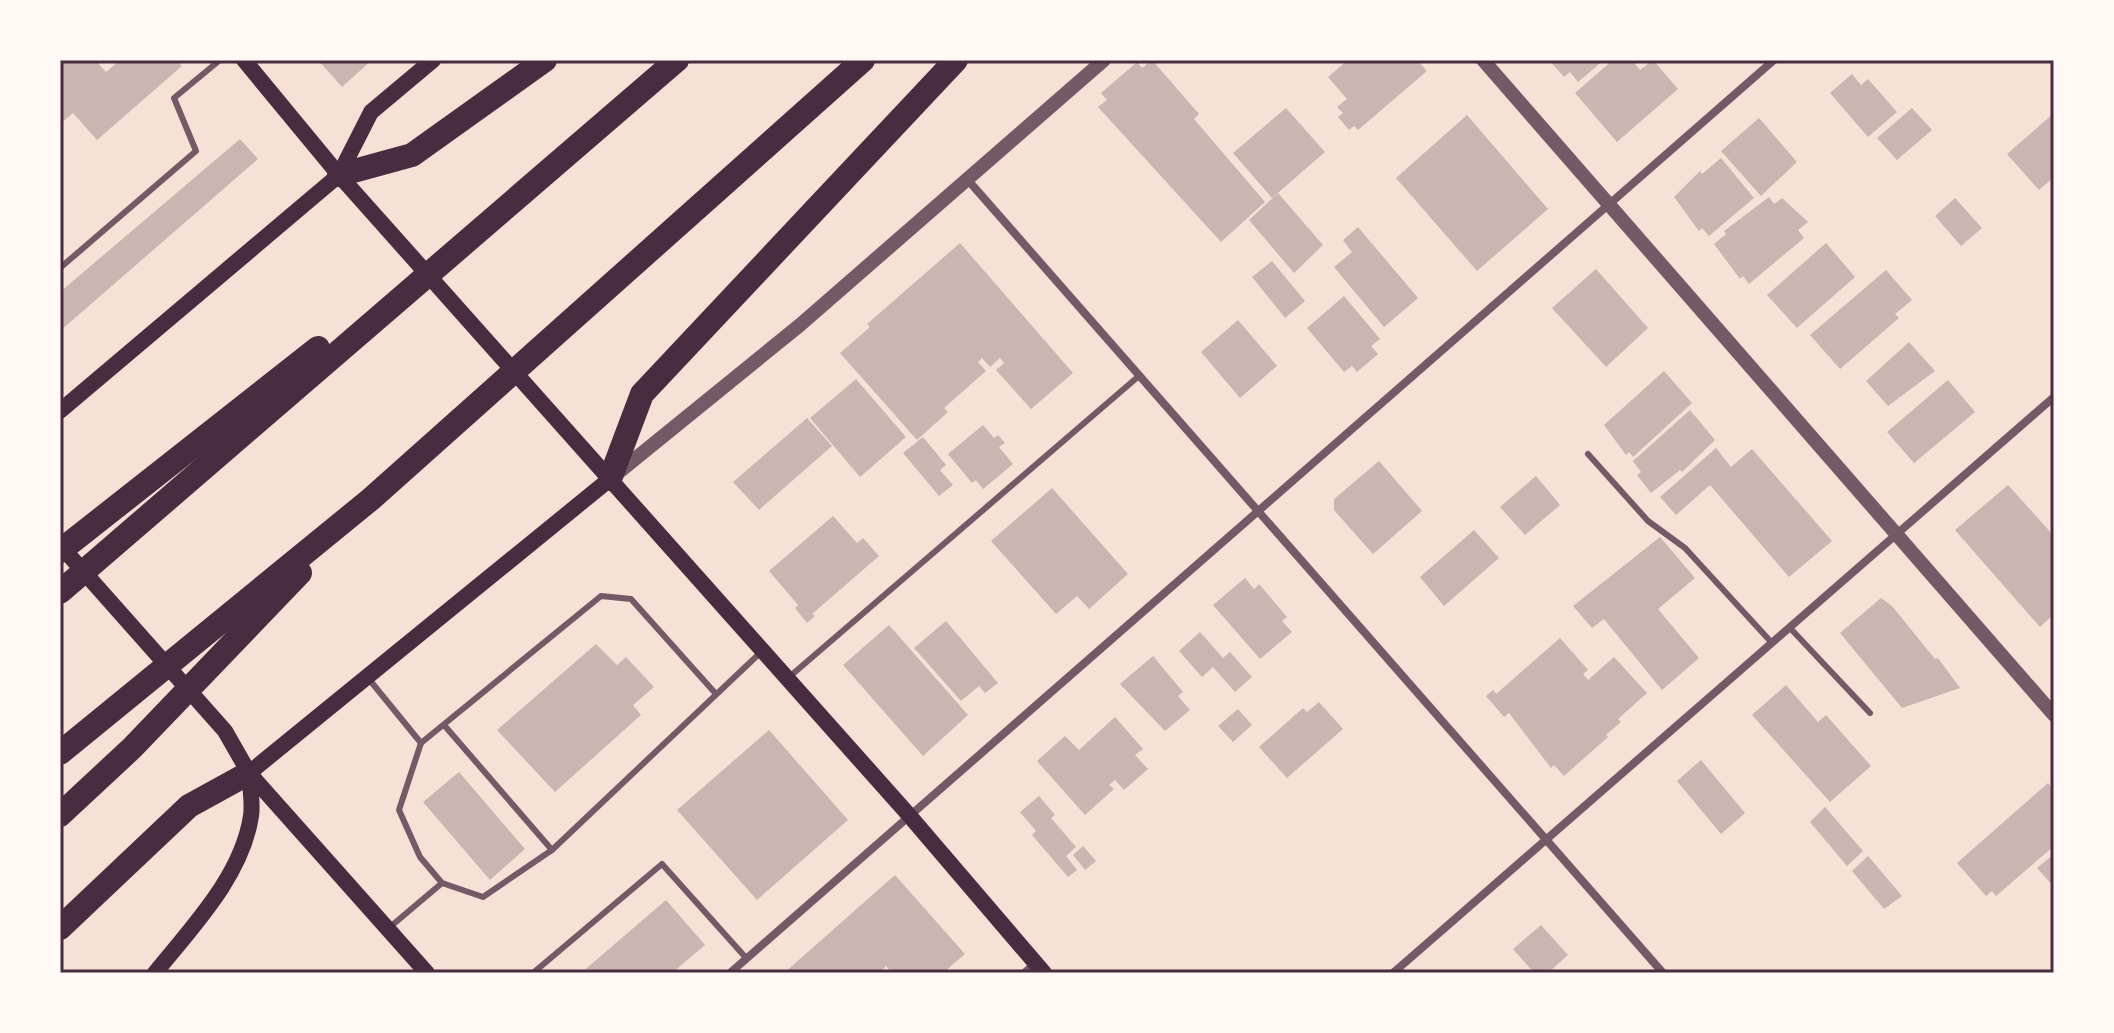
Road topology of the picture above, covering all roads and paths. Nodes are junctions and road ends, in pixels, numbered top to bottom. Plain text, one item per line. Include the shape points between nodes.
1 (220, 60) edge
2 (244, 60) edge
3 (433, 60) edge
4 (545, 60) edge
5 (677, 60) edge
6 (863, 60) edge
7 (956, 60) edge
8 (1104, 60) edge
9 (1483, 60) edge
10 (1774, 60) edge
11 (578, 144) junction
12 (339, 175) junction
13 (967, 179) junction
14 (1608, 205) junction
15 (60, 268) edge
16 (1140, 375) junction
17 (2054, 397) edge
18 (60, 411) edge
19 (1588, 454) dead end
20 (610, 479) junction
21 (371, 499) junction
22 (1259, 510) junction
23 (1897, 534) junction
24 (60, 548) edge
25 (60, 592) edge
26 (1790, 628) junction
27 (1772, 643) junction
28 (763, 651) junction
29 (367, 677) junction
30 (788, 678) junction
31 (716, 694) junction
32 (1870, 713) dead end
33 (2054, 715) edge
34 (444, 725) junction
35 (421, 743) junction
36 (60, 753) edge
37 (249, 773) junction
38 (908, 814) junction
39 (60, 815) edge
40 (1547, 839) junction
41 (552, 850) junction
42 (442, 883) junction
43 (60, 928) edge
44 (388, 929) junction
45 (747, 959) junction
46 (1034, 969) edge
47 (1658, 971) edge
48 (155, 973) edge
49 (427, 973) edge
50 (533, 973) edge
51 (730, 973) edge
52 (1393, 973) edge

1 - 15 lane via 174,98 196,151
2 - 12 main road
3 - 12 main road via 371,112
4 - 12 highway via 412,155
5 - 11 highway
6 - 21 highway
7 - 20 highway via 642,394
8 - 13 street
9 - 14 street
10 - 14 street
11 - 24 highway
11 - 25 highway
12 - 18 main road
12 - 20 main road
13 - 16 street
13 - 20 street via 800,325
14 - 22 street
14 - 23 street
16 - 22 street
16 - 30 lane
17 - 23 street
19 - 27 lane
20 - 28 main road
20 - 29 main road
21 - 36 highway
21 - 39 highway via 132,748
22 - 38 street
22 - 40 street
23 - 26 street
23 - 33 street
24 - 37 main road via 225,731
26 - 27 street
26 - 32 lane
27 - 40 street
28 - 30 main road
28 - 31 lane
29 - 35 lane
29 - 37 main road
30 - 38 main road
31 - 34 lane via 631,599 601,596
31 - 41 lane
34 - 35 lane
34 - 41 lane
35 - 42 lane via 399,810 420,857
37 - 43 highway via 189,806
37 - 44 main road
37 - 48 main road via 251,815 242,849 226,881
38 - 45 street
38 - 46 main road
40 - 47 street
40 - 52 street
41 - 42 lane via 483,897
42 - 44 lane
44 - 49 main road
45 - 50 lane via 662,864
45 - 51 street

